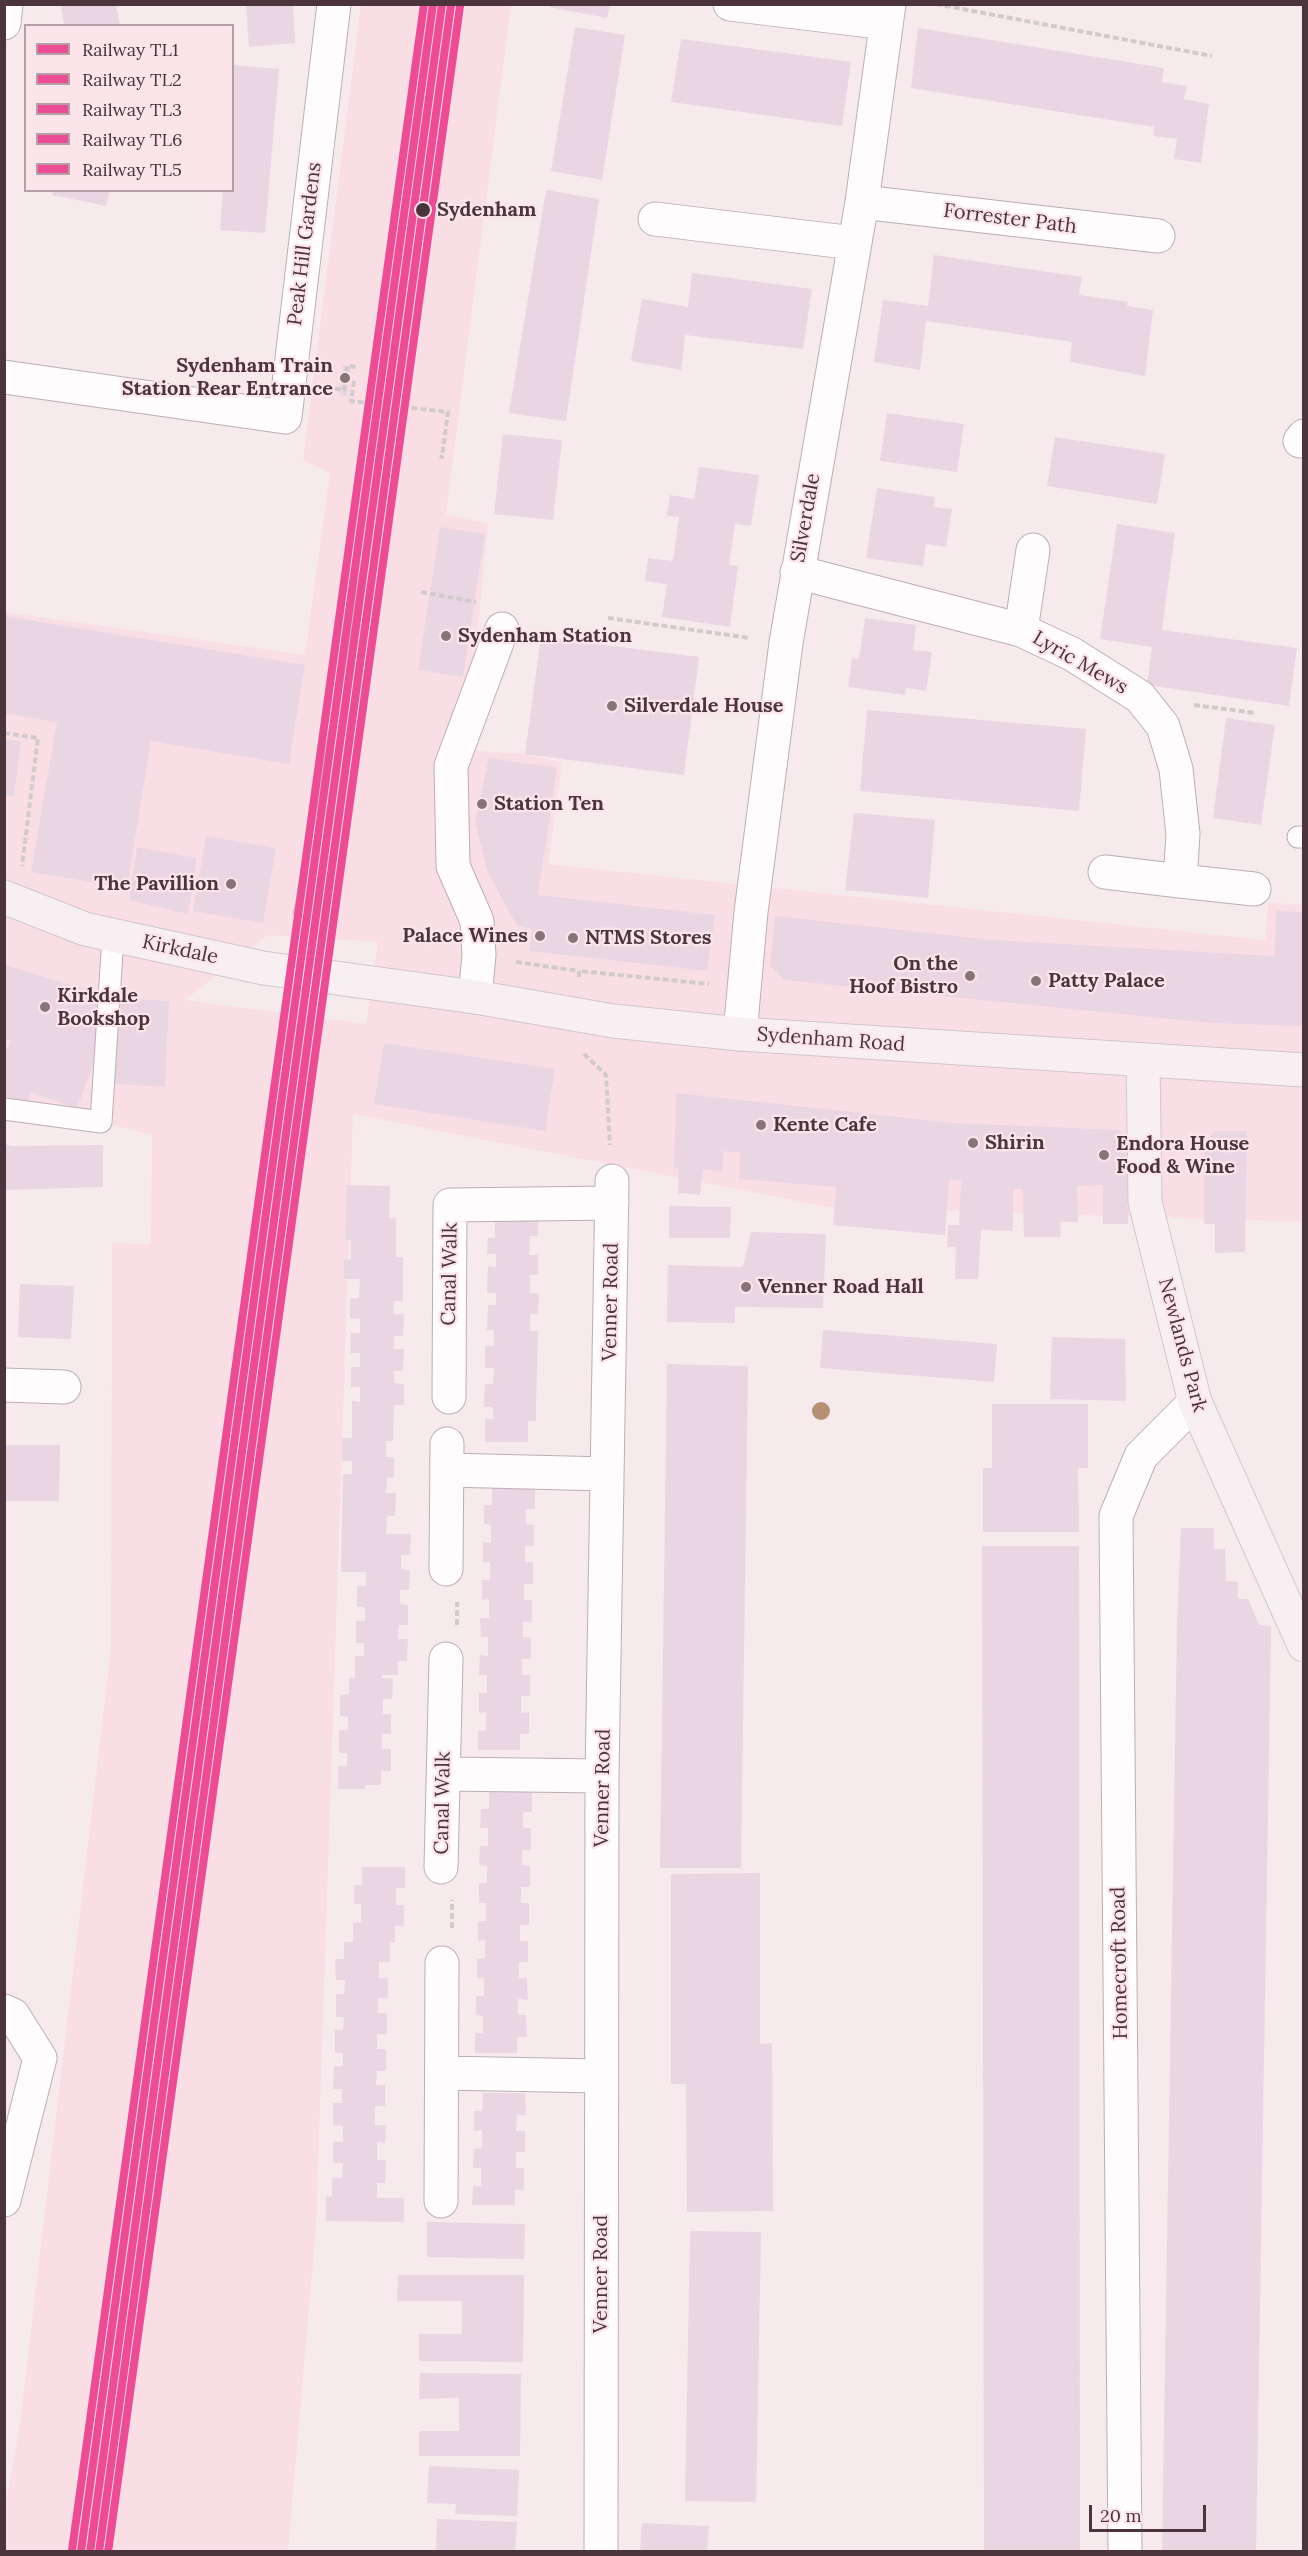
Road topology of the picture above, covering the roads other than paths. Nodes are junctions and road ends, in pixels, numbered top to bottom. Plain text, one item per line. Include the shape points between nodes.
1 (6, 4) edge
2 (334, 4) edge
3 (730, 4) edge
4 (888, 14) edge
5 (4, 23) edge
6 (862, 202) junction
7 (655, 219) dead end
8 (1158, 236) dead end
9 (854, 243) junction
10 (4, 377) edge
11 (1033, 550) dead end
12 (797, 572) junction
13 (493, 616) road end
14 (1021, 630) junction
15 (1105, 872) dead end
16 (1180, 882) junction
17 (1254, 890) dead end
18 (10, 899) edge
19 (114, 937) junction
20 (361, 981) joint
21 (475, 997) junction
22 (740, 1034) junction
23 (1143, 1061) junction
24 (1304, 1070) edge
25 (4, 1109) edge
26 (612, 1192) joint
27 (4, 1385) edge
28 (64, 1387) dead end
29 (449, 1397) dead end
30 (1195, 1402) junction
31 (607, 1473) junction
32 (446, 1569) road end
33 (1300, 1629) edge
34 (446, 1659) road end
35 (444, 1774) junction
36 (602, 1776) junction
37 (441, 1868) road end
38 (442, 1963) road end
39 (4, 2011) edge
40 (442, 2073) junction
41 (601, 2076) junction
42 (4, 2200) edge
43 (441, 2201) dead end
44 (602, 2552) edge
45 (1125, 2552) edge

1 - 5 street
2 - 10 street, Peak Hill Gardens via 285,417
3 - 4 street
4 - 6 street, Silverdale
6 - 8 street, Forrester Path
6 - 9 street, Silverdale
7 - 9 street
9 - 12 street, Silverdale
11 - 14 street
12 - 14 street, Lyric Mews
12 - 22 street, Silverdale
13 - 21 street via 451,766 453,866 477,921 480,955
14 - 16 street, Lyric Mews via 1072,654 1140,698 1163,726 1176,770 1183,834
15 - 16 street
16 - 17 street
18 - 19 main road, Kirkdale
19 - 20 main road, Kirkdale via 263,968
19 - 25 lane via 101,1122
20 - 21 main road, Sydenham Road
21 - 22 main road, Sydenham Road via 614,1021
22 - 23 main road, Sydenham Road
23 - 24 main road, Sydenham Road
23 - 30 main road, Newlands Park via 1145,1202
26 - 29 street, Canal Walk via 450,1205
26 - 31 street, Venner Road
27 - 28 street
30 - 33 main road, Newlands Park
30 - 45 street, Homecroft Road via 1141,1456 1116,1516
31 - 32 street via 447,1457
31 - 36 street, Venner Road
34 - 35 street, Canal Walk
35 - 36 street
35 - 37 street, Canal Walk
36 - 41 street, Venner Road
38 - 40 street
39 - 42 street via 13,2015 40,2058
40 - 41 street
40 - 43 street
41 - 44 street, Venner Road

